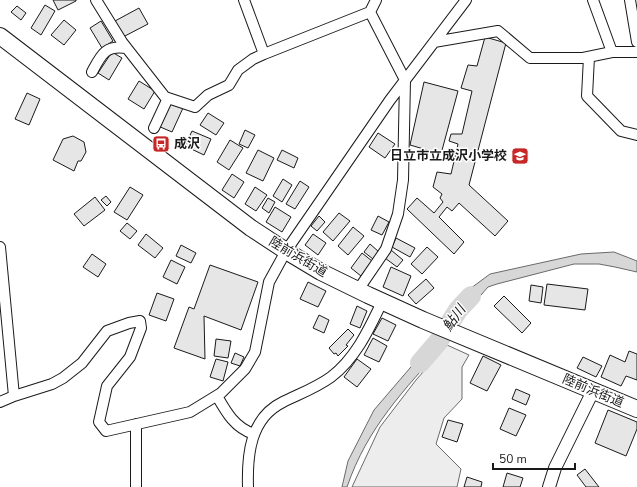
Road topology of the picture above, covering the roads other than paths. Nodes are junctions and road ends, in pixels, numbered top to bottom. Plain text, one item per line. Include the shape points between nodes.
1 (96, 0) edge
2 (244, 0) edge
3 (376, 0) edge
4 (466, 0) edge
5 (593, 0) edge
6 (630, 0) edge
7 (370, 12) junction
8 (0, 36) edge
9 (434, 42) junction
10 (637, 42) edge
11 (126, 48) junction
12 (612, 52) junction
13 (637, 52) edge
14 (264, 54) junction
15 (589, 57) junction
16 (92, 72) dead end
17 (405, 80) junction
18 (168, 98) junction
19 (154, 128) dead end
20 (637, 135) edge
21 (0, 247) edge
22 (286, 251) junction
23 (358, 290) junction
24 (382, 302) junction
25 (593, 391) junction
26 (14, 396) junction
27 (217, 396) junction
28 (0, 402) edge
29 (637, 410) edge
30 (136, 424) junction
31 (254, 434) junction
32 (136, 487) edge
33 (248, 487) edge
34 (549, 487) edge

1 - 11 street
2 - 14 street
3 - 7 street
4 - 9 street
5 - 12 street
6 - 10 street
7 - 14 street
7 - 17 street
8 - 22 highway, 陸前浜街道 via 251,228
9 - 15 street via 498,31 530,58
9 - 17 street
11 - 16 street via 106,51
11 - 18 street
12 - 13 street
12 - 15 street
14 - 18 street via 238,70 229,85 208,95 195,107
15 - 20 street via 588,96 621,131
17 - 22 street
17 - 23 street via 403,180 398,214 386,249
18 - 19 street
21 - 26 street
22 - 23 highway, 陸前浜街道
22 - 27 street via 269,282 255,352 246,369
23 - 24 highway, 陸前浜街道
24 - 25 highway, 陸前浜街道
24 - 31 street via 362,344 352,357 317,387 275,407 259,424
25 - 29 highway, 陸前浜街道
25 - 34 street via 555,468
26 - 28 street
26 - 30 street via 63,378 82,363 107,331 140,322 141,328 130,357 106,386 99,422 106,431
27 - 30 street via 190,412
27 - 31 street via 225,411 236,423
30 - 32 street
31 - 33 street via 248,459

